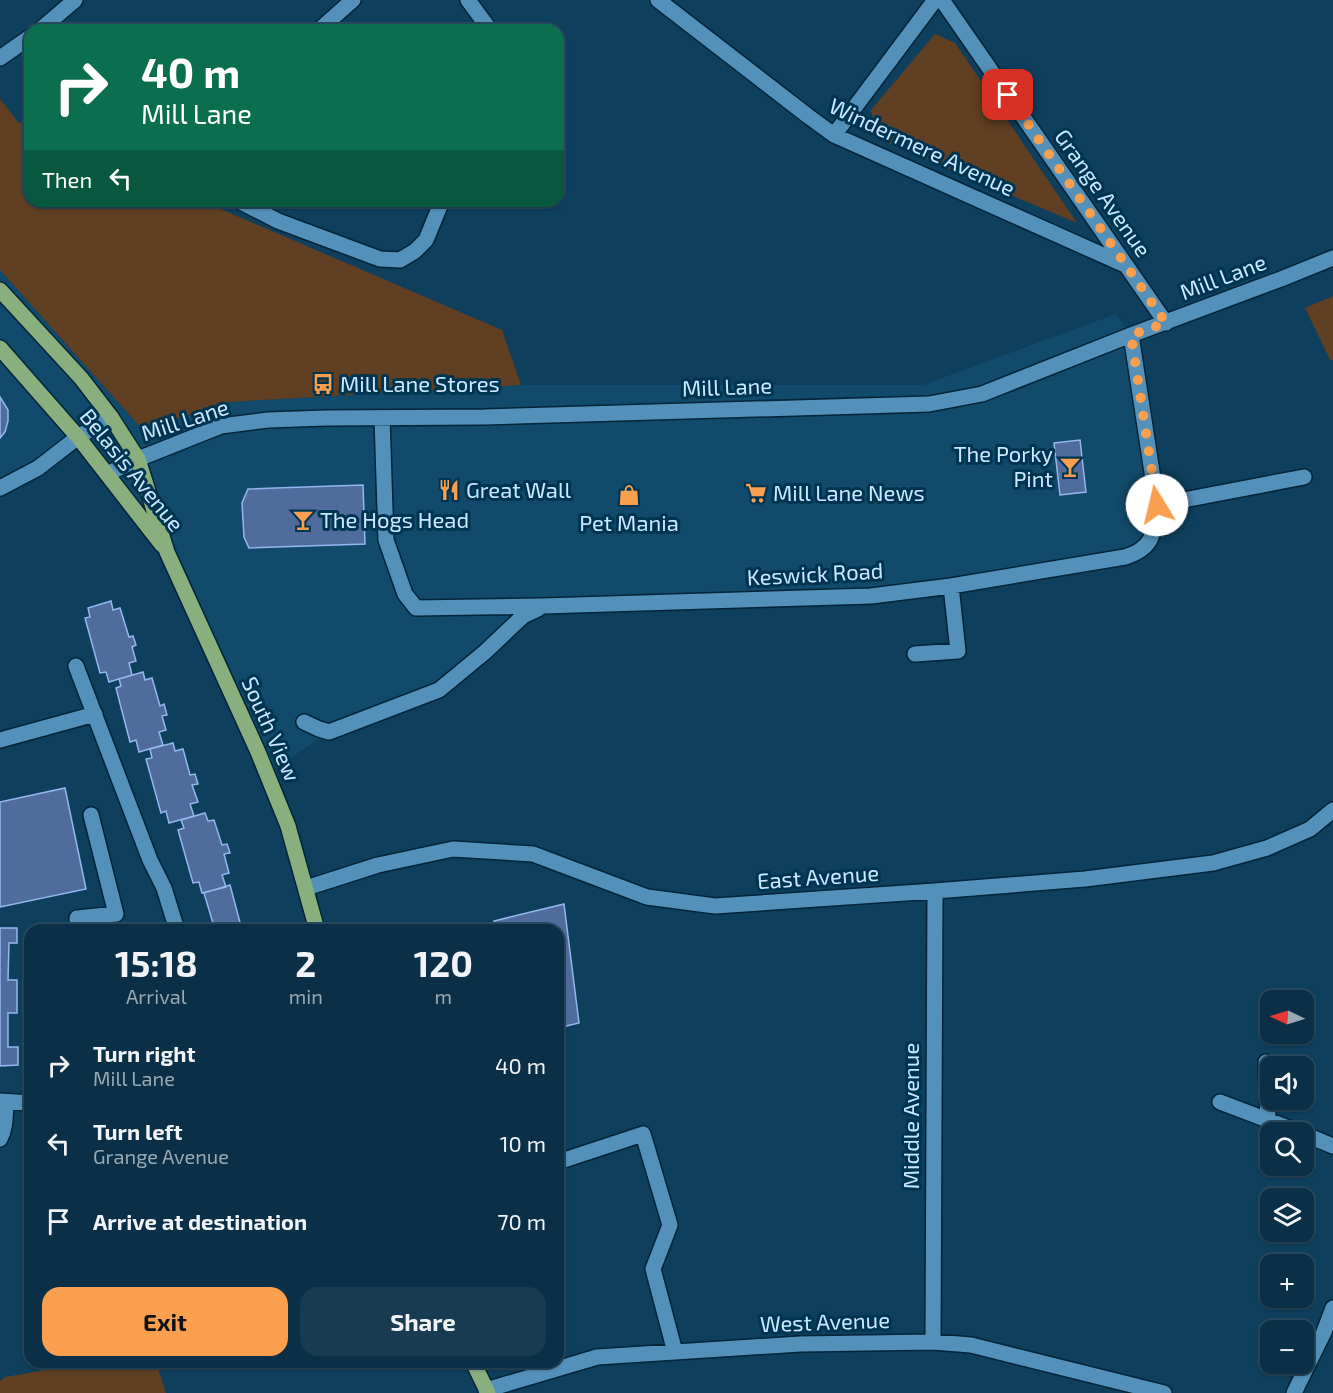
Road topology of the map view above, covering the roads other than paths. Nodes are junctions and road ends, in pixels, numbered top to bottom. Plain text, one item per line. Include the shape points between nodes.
1 (75, 0) edge
2 (353, 0) edge
3 (468, 0) edge
4 (658, 0) edge
5 (935, 0) edge
6 (942, 0) edge
7 (47, 24) edge
8 (327, 24) edge
9 (486, 24) edge
10 (24, 41) edge
11 (0, 58) edge
12 (834, 135) junction
13 (251, 207) edge
14 (440, 207) edge
15 (1333, 258) edge
16 (1125, 265) junction
17 (0, 290) edge
18 (1166, 323) junction
19 (1131, 335) junction
20 (0, 348) edge
21 (111, 417) junction
22 (382, 418) junction
23 (78, 437) junction
24 (138, 459) junction
25 (107, 474) junction
26 (1304, 477) dead end
27 (0, 488) edge
28 (1157, 505) junction
29 (167, 552) junction
30 (951, 586) junction
31 (542, 606) junction
32 (915, 654) dead end
33 (76, 666) dead end
34 (95, 714) junction
35 (304, 722) dead end
36 (0, 740) edge
37 (1333, 810) edge
38 (91, 815) dead end
39 (306, 888) junction
40 (935, 891) junction
41 (78, 924) edge
42 (175, 924) edge
43 (315, 924) edge
44 (3, 1101) edge
45 (1220, 1102) dead end
46 (24, 1103) edge
47 (1268, 1110) edge
48 (1268, 1121) joint
49 (1314, 1138) edge
50 (0, 1139) edge
51 (1333, 1146) edge
52 (564, 1160) edge
53 (1333, 1308) edge
54 (933, 1342) junction
55 (675, 1352) junction
56 (564, 1367) edge
57 (476, 1368) edge
58 (561, 1368) edge
59 (487, 1391) edge
60 (1164, 1393) edge
61 (1294, 1393) edge

1 - 7 street
2 - 8 street
3 - 9 street
4 - 12 street, Windermere Avenue
5 - 12 street
6 - 16 street, Grange Avenue
10 - 11 street
12 - 16 street, Windermere Avenue
13 - 14 street via 380,259 400,260 426,240
15 - 18 street, Mill Lane
16 - 18 street, Grange Avenue
17 - 21 main road, Belasis Avenue via 81,378
18 - 19 street, Mill Lane
19 - 22 street, Mill Lane via 982,394 929,404
19 - 28 street, Keswick Road
20 - 23 main road, Belasis Avenue
21 - 23 street
21 - 24 main road, Belasis Avenue
22 - 24 street, Mill Lane via 268,420 221,426
22 - 31 street, Keswick Road via 386,540 405,594 416,608
23 - 25 main road, Belasis Avenue
23 - 27 street via 38,468
24 - 25 street, Mill Lane
24 - 29 main road, Belasis Avenue
25 - 29 main road, Belasis Avenue
26 - 28 street
28 - 30 street, Keswick Road via 1151,538 1138,553
29 - 39 main road, South View via 258,752 288,826
30 - 31 street, Keswick Road via 871,596
30 - 32 street via 958,651
31 - 35 street via 523,616 439,690 329,732
33 - 34 street
34 - 36 street
34 - 42 street
37 - 40 street, East Avenue via 1310,829 1267,848 1213,863 1085,879
38 - 41 street via 116,914 77,918
39 - 40 street, East Avenue via 378,865 453,849 533,854 647,897 715,906
39 - 43 main road, South View
40 - 54 street, Middle Avenue
44 - 46 street
44 - 50 street via 5,1126
45 - 48 street
47 - 48 street
49 - 51 street
52 - 55 street via 643,1134 670,1225 653,1269
53 - 61 street
54 - 55 street, West Avenue via 800,1344
54 - 60 street, West Avenue via 971,1345
55 - 56 street, West Avenue via 597,1357
57 - 59 main road
58 - 59 street, West Avenue

